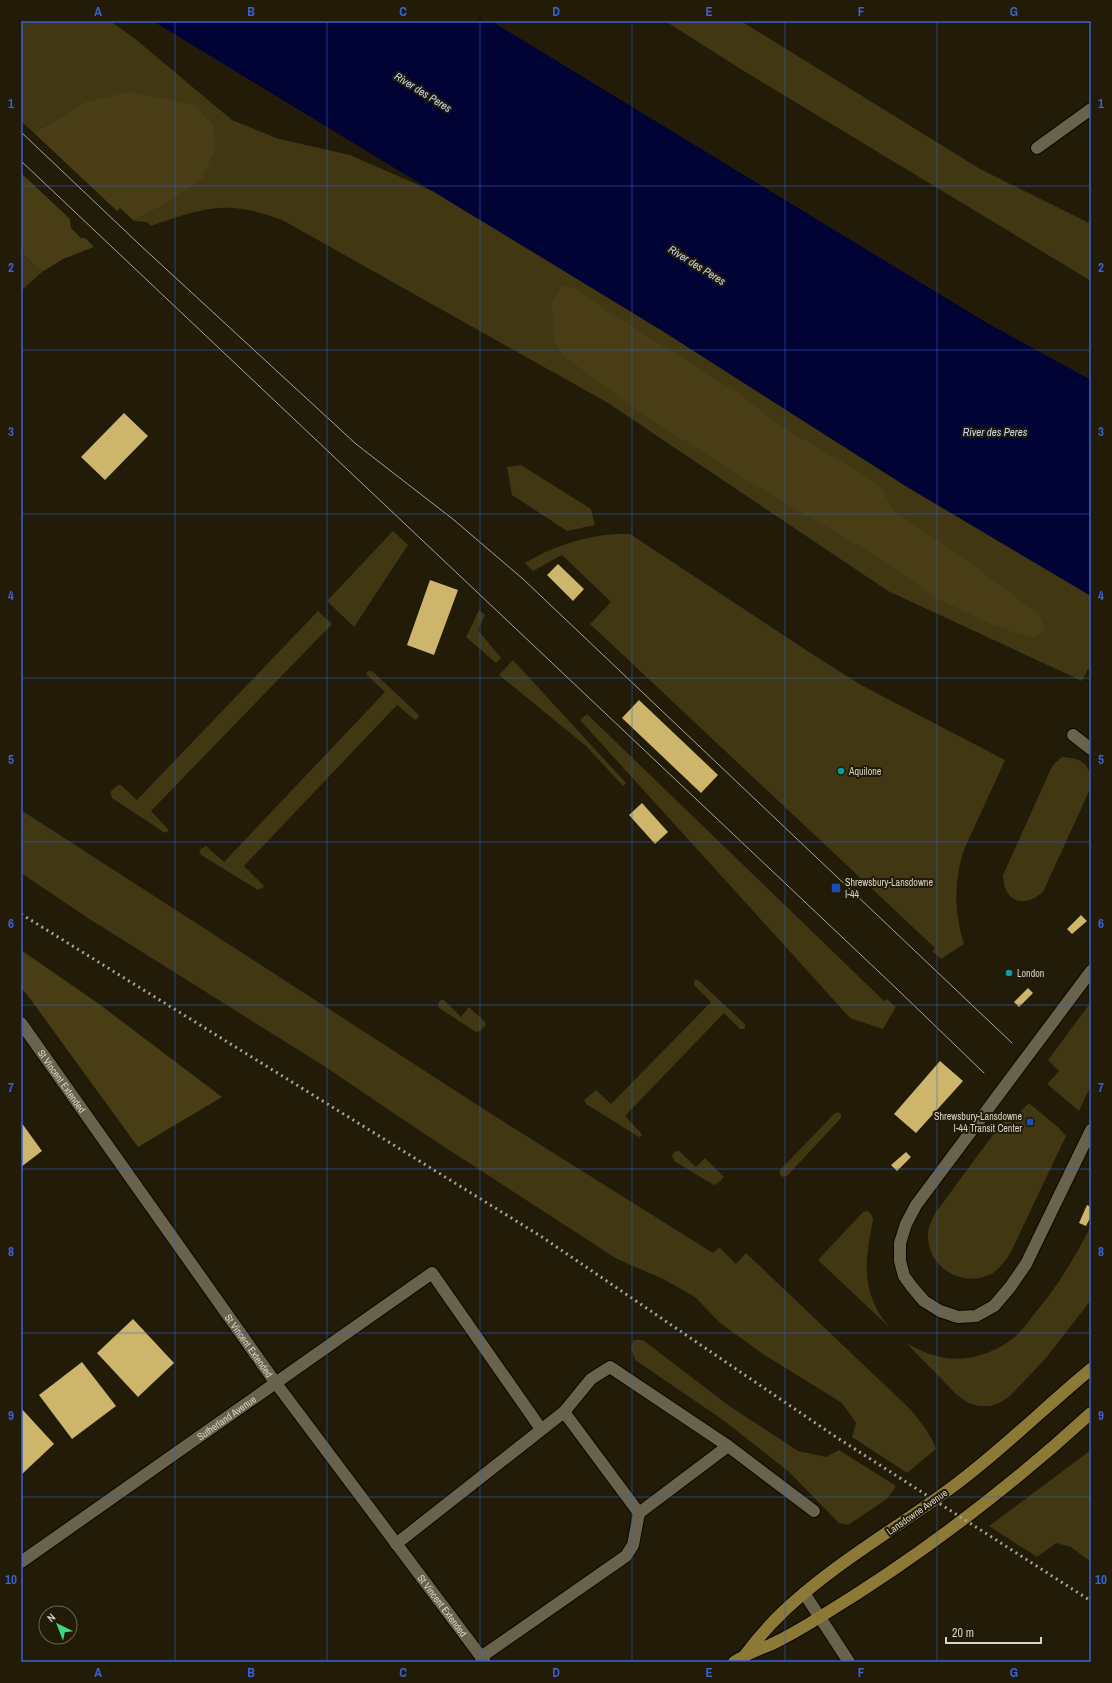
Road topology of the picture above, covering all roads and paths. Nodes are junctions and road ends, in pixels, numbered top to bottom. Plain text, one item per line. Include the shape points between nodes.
1 (1091, 109) edge
2 (1037, 148) dead end
3 (1091, 739) edge
4 (1091, 749) edge
5 (1091, 971) edge
6 (21, 1023) edge
7 (1091, 1130) edge
8 (1091, 1369) edge
9 (275, 1382) junction
10 (564, 1412) junction
11 (1091, 1413) edge
12 (541, 1429) junction
13 (728, 1446) junction
14 (814, 1511) dead end
15 (639, 1513) junction
16 (396, 1544) junction
17 (21, 1562) edge
18 (804, 1593) junction
19 (820, 1618) junction
20 (746, 1658) edge
21 (483, 1659) edge
22 (734, 1662) edge
23 (849, 1662) edge

1 - 2 street
3 - 4 street via 1073,735
5 - 7 street via 916,1205 906,1224 900,1243 900,1261 904,1276 924,1301 958,1318 976,1316 994,1306 1026,1264
6 - 9 street, St Vincent Extended
8 - 18 main road, Lansdowne Avenue via 954,1486
9 - 12 street, Sutherland Avenue via 432,1273
9 - 16 street, St Vincent Extended
9 - 17 street, Sutherland Avenue
10 - 12 street
10 - 13 street via 591,1379 610,1367
10 - 15 street
11 - 19 main road, Lansdowne Avenue via 1020,1475 950,1529
12 - 16 street
13 - 14 street
13 - 15 street
15 - 21 street via 633,1545 626,1556
16 - 21 street, St Vincent Extended
18 - 19 street
18 - 20 main road, Lansdowne Avenue via 767,1628
19 - 20 main road, Lansdowne Avenue
19 - 23 street
20 - 22 main road, Lansdowne Avenue

